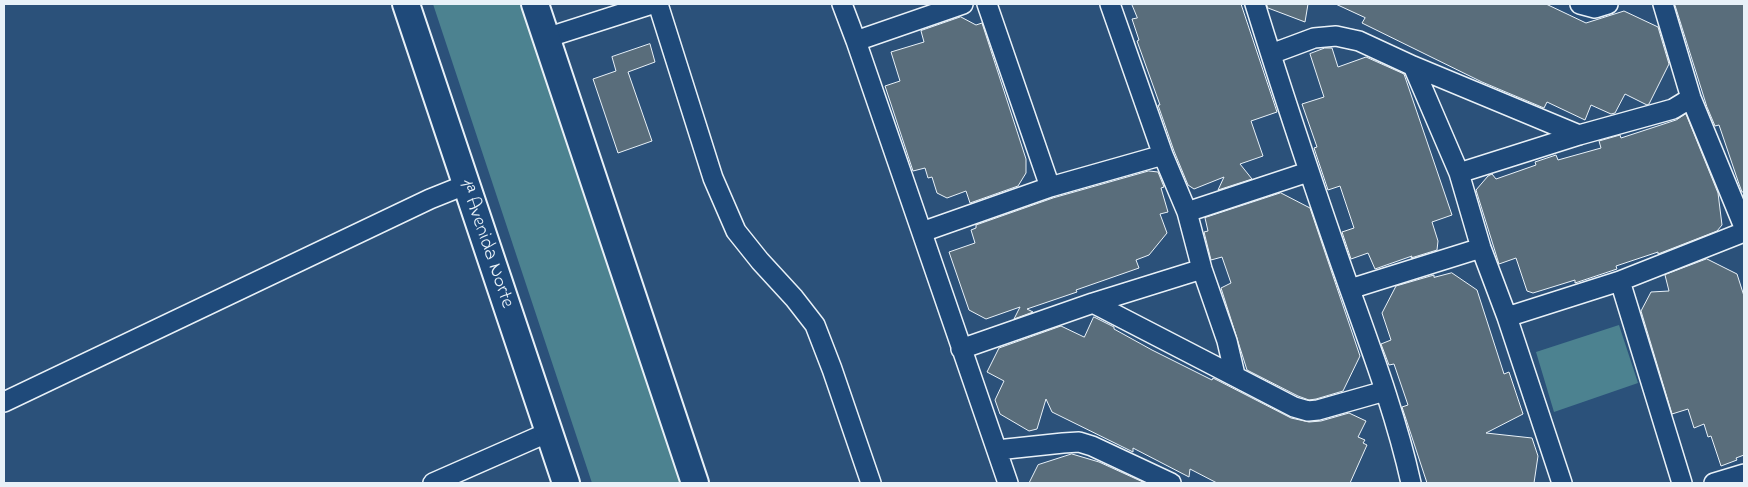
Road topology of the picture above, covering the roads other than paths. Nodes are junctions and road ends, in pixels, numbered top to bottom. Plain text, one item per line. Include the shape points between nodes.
1 (406, 4) edge
2 (535, 4) edge
3 (652, 4) edge
4 (658, 4) edge
5 (842, 4) edge
6 (962, 4) edge
7 (987, 4) edge
8 (1110, 4) edge
9 (1255, 4) edge
10 (1580, 4) edge
11 (1608, 4) edge
12 (1663, 4) edge
13 (546, 38) junction
14 (856, 41) junction
15 (1271, 54) junction
16 (1413, 66) junction
17 (1692, 98) junction
18 (1579, 135) junction
19 (1163, 155) junction
20 (1308, 172) junction
21 (1459, 173) junction
22 (465, 184) junction
23 (1050, 187) junction
24 (1187, 212) junction
25 (1744, 227) edge
26 (922, 232) junction
27 (1744, 232) edge
28 (1481, 248) junction
29 (1202, 269) junction
30 (1620, 281) junction
31 (1350, 289) junction
32 (1093, 303) junction
33 (1507, 317) junction
34 (960, 349) junction
35 (1235, 376) junction
36 (1385, 391) junction
37 (4, 402) edge
38 (548, 432) junction
39 (997, 450) junction
40 (1744, 474) edge
41 (1148, 477) edge
42 (433, 483) edge
43 (566, 483) edge
44 (695, 483) edge
45 (871, 483) edge
46 (1008, 483) edge
47 (1171, 483) edge
48 (1411, 483) edge
49 (1562, 483) edge
50 (1682, 483) edge
51 (1714, 483) edge

1 - 22 main road, 1ᵃ Avenida Norte
2 - 13 main road
3 - 13 street
4 - 45 street via 714,178 736,231 815,326
5 - 14 street
6 - 14 street
7 - 23 street
8 - 19 street
9 - 15 street
10 - 11 street via 1595,8
12 - 17 street
13 - 44 main road
14 - 26 street
15 - 16 street via 1314,38 1336,36 1359,41
15 - 20 street
16 - 18 street
16 - 21 street
17 - 18 street via 1673,109
17 - 25 street
18 - 21 street
19 - 23 street
19 - 24 street
20 - 24 street
20 - 31 street
21 - 28 street
22 - 37 street
22 - 38 main road, 1ᵃ Avenida Norte
23 - 26 street
24 - 29 street
26 - 34 street
27 - 30 street
28 - 31 street
28 - 33 street
29 - 32 street
29 - 35 street via 1227,341
30 - 33 street
30 - 50 street
31 - 36 street
32 - 34 street
32 - 35 street
33 - 49 street
34 - 39 street
35 - 36 street via 1308,411
36 - 48 street
38 - 42 street
38 - 43 main road, 1ᵃ Avenida Norte
39 - 41 street via 1079,442
39 - 46 street
40 - 51 street
41 - 47 street

